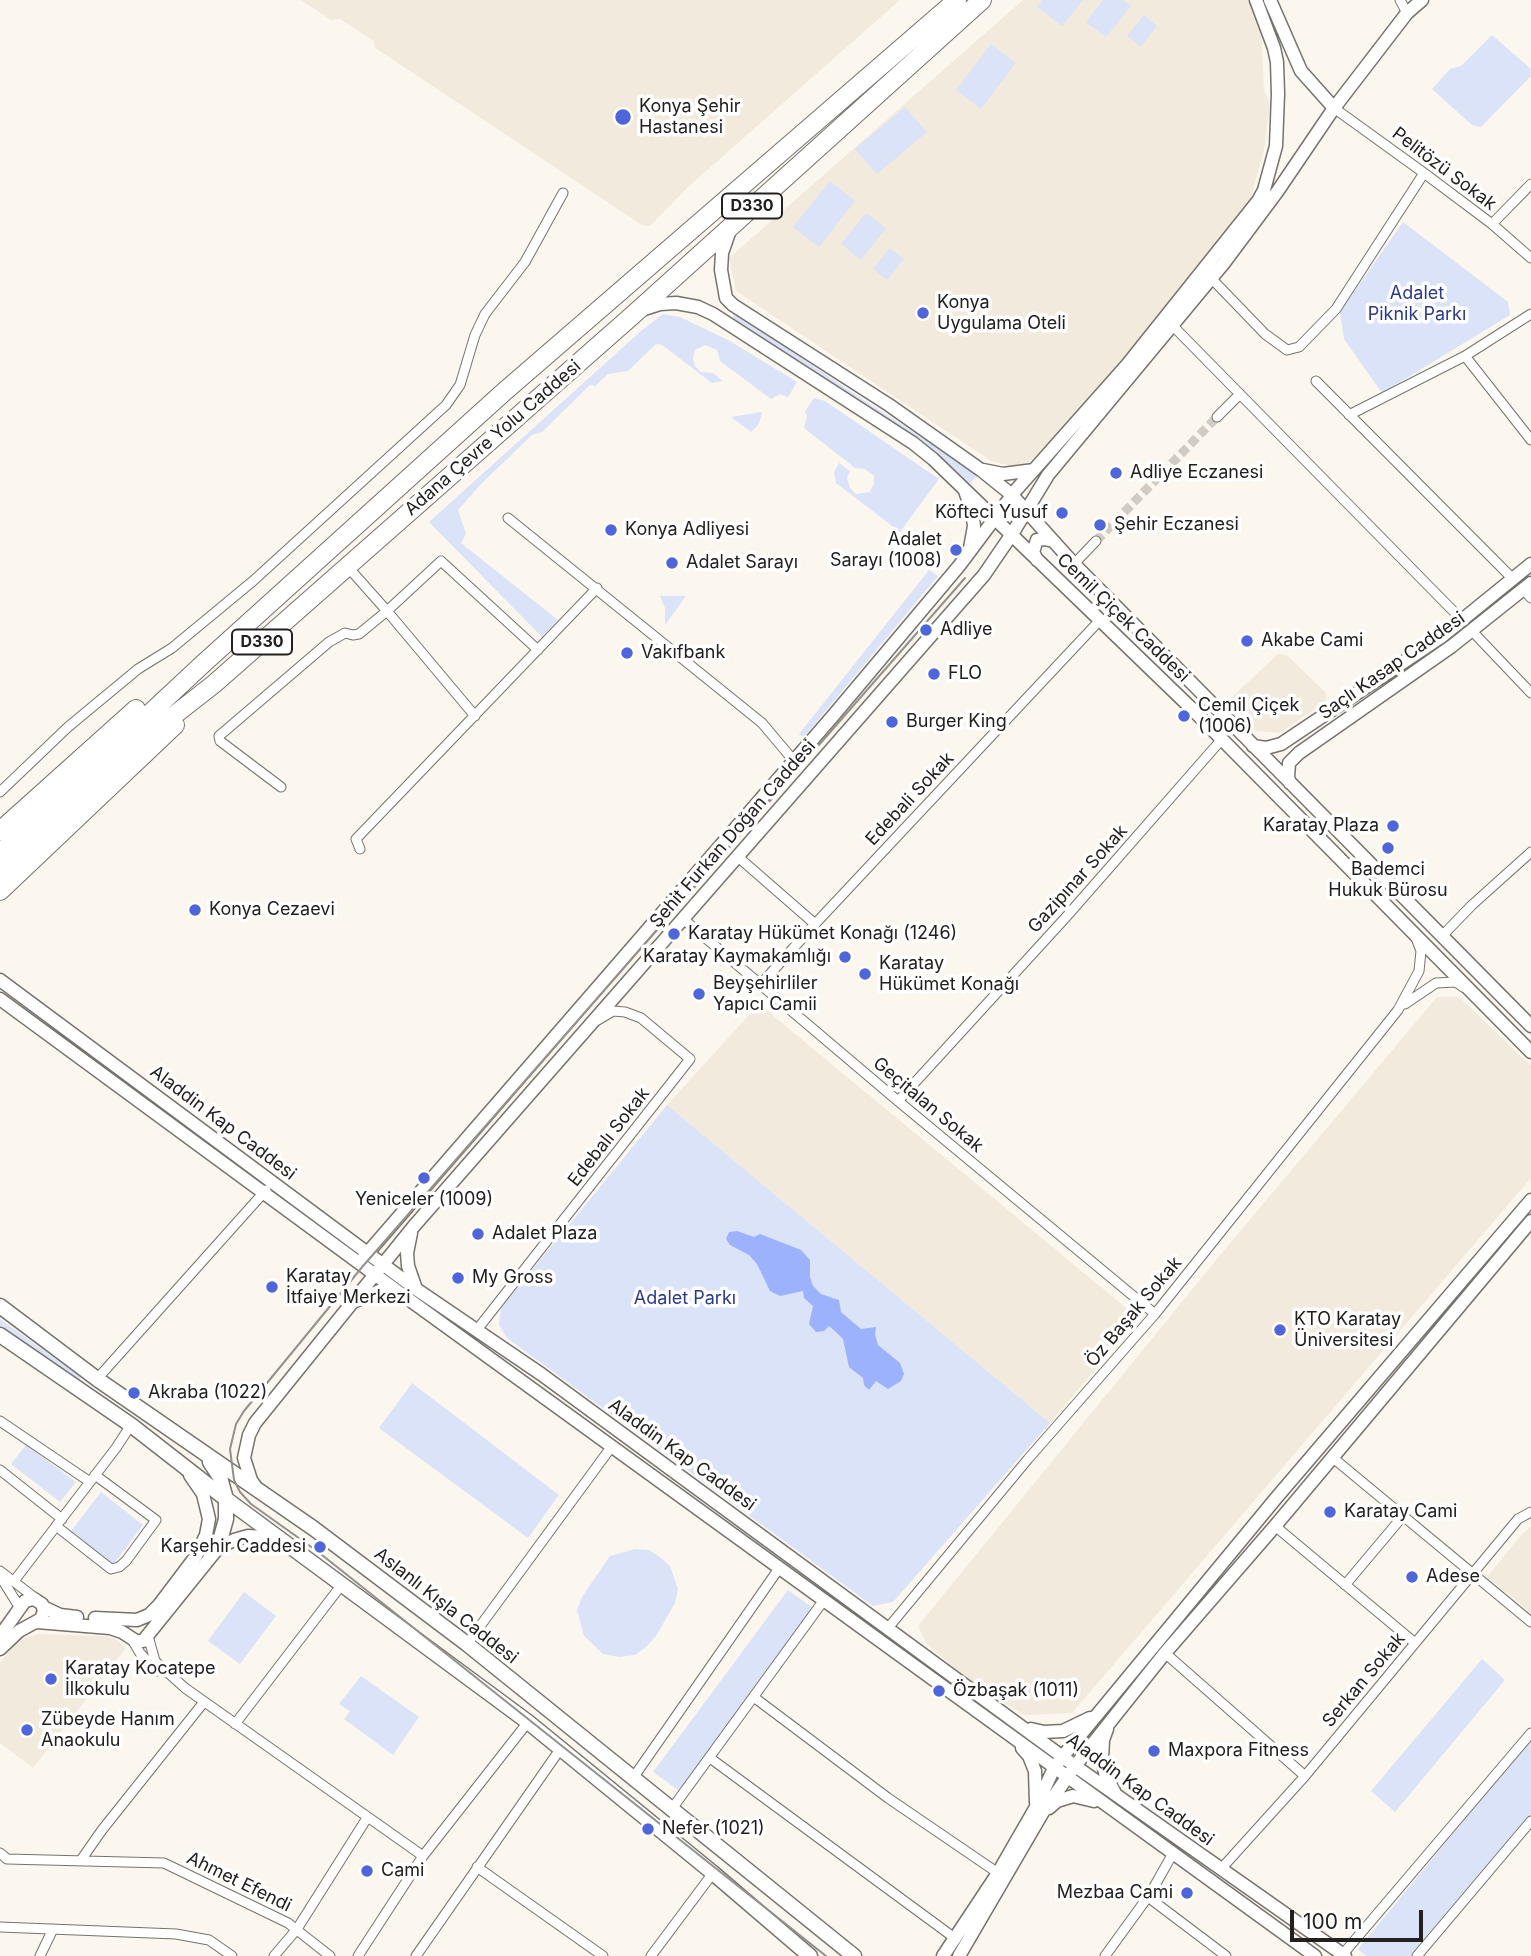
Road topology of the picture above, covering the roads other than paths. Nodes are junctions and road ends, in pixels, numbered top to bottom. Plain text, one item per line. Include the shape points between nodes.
1 (939, 0) edge
2 (957, 0) edge
3 (982, 0) edge
4 (998, 0) edge
5 (1256, 0) edge
6 (1270, 0) edge
7 (1400, 0) edge
8 (1422, 0) edge
9 (1407, 13) junction
10 (1334, 108) junction
11 (803, 136) junction
12 (828, 138) junction
13 (1424, 173) junction
14 (1531, 184) edge
15 (563, 193) dead end
16 (733, 223) junction
17 (1492, 224) junction
18 (1531, 258) edge
19 (1211, 278) junction
20 (733, 305) junction
21 (634, 314) junction
22 (1531, 314) edge
23 (722, 319) junction
24 (1173, 326) junction
25 (1465, 356) junction
26 (1316, 381) dead end
27 (1240, 394) junction
28 (1349, 415) junction
29 (1217, 417) tunnel mouth
30 (1531, 440) edge
31 (981, 470) junction
32 (1034, 470) junction
33 (961, 485) junction
34 (1012, 495) junction
35 (1030, 515) junction
36 (995, 517) junction
37 (508, 518) dead end
38 (1010, 539) junction
39 (1053, 541) junction
40 (1096, 541) tunnel mouth
41 (969, 553) junction
42 (1035, 558) junction
43 (993, 563) junction
44 (1073, 564) junction
45 (1531, 564) edge
46 (347, 566) junction
47 (959, 566) junction
48 (984, 575) junction
49 (1513, 579) junction
50 (597, 588) junction
51 (1529, 590) edge
52 (387, 611) junction
53 (1100, 620) junction
54 (1463, 621) junction
55 (1472, 631) junction
56 (538, 650) junction
57 (205, 662) junction
58 (214, 684) junction
59 (1531, 693) edge
60 (475, 716) junction
61 (1222, 739) junction
62 (1253, 746) junction
63 (1277, 746) junction
64 (1292, 758) junction
65 (794, 761) junction
66 (1290, 783) junction
67 (281, 786) dead end
68 (0, 792) edge
69 (0, 831) edge
70 (360, 849) dead end
71 (1531, 852) edge
72 (0, 853) edge
73 (737, 856) junction
74 (0, 871) edge
75 (0, 891) edge
76 (682, 918) junction
77 (815, 924) junction
78 (1413, 930) junction
79 (1442, 936) junction
80 (0, 981) edge
81 (761, 984) junction
82 (1478, 996) junction
83 (0, 999) edge
84 (1398, 1010) junction
85 (588, 1026) junction
86 (1531, 1026) edge
87 (1531, 1052) edge
88 (898, 1101) junction
89 (268, 1187) junction
90 (1531, 1200) edge
91 (1531, 1221) edge
92 (414, 1226) junction
93 (363, 1257) junction
94 (378, 1269) junction
95 (415, 1289) junction
96 (400, 1293) junction
97 (351, 1302) junction
98 (0, 1306) edge
99 (1156, 1314) junction
100 (476, 1331) junction
101 (0, 1335) edge
102 (97, 1379) junction
103 (0, 1421) edge
104 (131, 1425) junction
105 (612, 1446) junction
106 (196, 1448) junction
107 (1332, 1457) junction
108 (177, 1462) junction
109 (0, 1470) edge
110 (93, 1478) junction
111 (257, 1489) junction
112 (226, 1499) junction
113 (1531, 1512) edge
114 (1403, 1516) junction
115 (59, 1522) junction
116 (1275, 1526) junction
117 (218, 1548) junction
118 (293, 1548) junction
119 (780, 1567) junction
120 (0, 1573) edge
121 (1473, 1574) junction
122 (14, 1581) junction
123 (342, 1583) junction
124 (1345, 1585) junction
125 (824, 1600) junction
126 (41, 1604) junction
127 (20, 1609) junction
128 (137, 1620) junction
129 (36, 1622) junction
130 (1531, 1622) edge
131 (888, 1628) junction
132 (0, 1636) edge
133 (148, 1636) junction
134 (130, 1637) junction
135 (1415, 1643) junction
136 (467, 1644) junction
137 (0, 1649) edge
138 (1166, 1653) junction
139 (185, 1688) junction
140 (755, 1698) junction
141 (205, 1702) junction
142 (1099, 1712) junction
143 (528, 1721) junction
144 (1110, 1721) junction
145 (235, 1724) junction
146 (1025, 1728) junction
147 (1531, 1733) edge
148 (1016, 1740) junction
149 (561, 1748) junction
150 (1063, 1756) junction
151 (710, 1758) junction
152 (1075, 1766) junction
153 (1054, 1768) junction
154 (1305, 1776) junction
155 (633, 1778) junction
156 (1067, 1778) junction
157 (1116, 1795) junction
158 (1107, 1807) junction
159 (671, 1810) junction
160 (1040, 1810) junction
161 (367, 1818) junction
162 (1531, 1821) edge
163 (1172, 1855) junction
164 (423, 1856) junction
165 (2, 1857) edge
166 (81, 1860) junction
167 (477, 1867) junction
168 (1221, 1870) junction
169 (713, 1873) junction
170 (998, 1873) junction
171 (1148, 1897) junction
172 (0, 1927) edge
173 (53, 1929) junction
174 (297, 1929) junction
175 (956, 1939) junction
176 (1108, 1955) edge
177 (1344, 1955) edge
178 (40, 1956) edge
179 (232, 1956) edge
180 (274, 1956) edge
181 (330, 1956) edge
182 (358, 1956) edge
183 (416, 1956) edge
184 (603, 1956) edge
185 (651, 1956) edge
186 (810, 1956) edge
187 (854, 1956) edge
188 (943, 1956) edge
189 (959, 1956) edge
190 (1226, 1956) edge
191 (1315, 1956) edge
192 (1417, 1956) edge

1 - 11 highway via 831,98
2 - 11 highway, Adana Çevre Yolu Caddesi / D330
3 - 12 highway, Adana Çevre Yolu Caddesi / D330
4 - 12 highway via 889,94
5 - 32 street, Şehit Furkan Doğan Caddesi via 1277,62 1276,146 1258,201 1104,393
6 - 10 street via 1301,71
7 - 9 street
8 - 9 street
9 - 10 street
10 - 13 street, Pelitözü Sokak
10 - 19 street via 1278,192
11 - 57 highway, Adana Çevre Yolu Caddesi / D330 via 505,391
12 - 16 highway, Adana Çevre Yolu Caddesi / D330
13 - 17 street, Pelitözü Sokak
13 - 19 street via 1336,309 1298,346 1287,350 1276,342
14 - 17 street
15 - 68 street via 525,262 485,314 460,386 446,405 253,581 68,727
16 - 20 street via 721,261 724,291
16 - 21 highway, Adana Çevre Yolu Caddesi / D330
17 - 18 street, Pelitözü Sokak
19 - 24 street
20 - 23 street via 722,309
20 - 31 street, Cemil Çiçek Caddesi
21 - 23 street, Cemil Çiçek Caddesi via 654,305 676,303
21 - 46 highway, Adana Çevre Yolu Caddesi / D330
22 - 25 street
23 - 33 street, Cemil Çiçek Caddesi via 913,443
24 - 27 street
24 - 35 street via 1048,475 1034,495
25 - 28 street
25 - 30 street
26 - 28 street
27 - 29 street
27 - 54 street
28 - 49 street
31 - 32 street via 1003,474
31 - 34 street, Cemil Çiçek Caddesi
32 - 34 street, Şehit Furkan Doğan Caddesi
33 - 36 street, Cemil Çiçek Caddesi
33 - 41 street via 974,526
34 - 35 street, Cemil Çiçek Caddesi
34 - 36 street, Şehit Furkan Doğan Caddesi
35 - 38 street, Şehit Furkan Doğan Caddesi
35 - 39 street, Cemil Çiçek Caddesi
36 - 38 street, Cemil Çiçek Caddesi
36 - 41 street, Şehit Furkan Doğan Caddesi
37 - 50 street
38 - 42 street, Cemil Çiçek Caddesi
38 - 43 street, Şehit Furkan Doğan Caddesi
39 - 42 street via 1037,540
39 - 44 street, Cemil Çiçek Caddesi
40 - 44 street
41 - 47 street, Şehit Furkan Doğan Caddesi
42 - 43 street via 1013,554
42 - 53 street, Cemil Çiçek Caddesi
43 - 48 street, Şehit Furkan Doğan Caddesi
44 - 62 street, Cemil Çiçek Caddesi
45 - 49 street, Saçlı Kasap Caddesi
46 - 52 street
46 - 58 highway, Adana Çevre Yolu Caddesi / D330
47 - 48 street via 980,560 987,570
47 - 65 street, Şehit Furkan Doğan Caddesi
48 - 73 street, Şehit Furkan Doğan Caddesi
49 - 54 street, Saçlı Kasap Caddesi
50 - 56 street
50 - 65 street via 762,723
51 - 55 street, Saçlı Kasap Caddesi
52 - 56 street via 442,561
52 - 60 street
52 - 67 street via 359,634 345,633 329,642 219,736
53 - 61 street, Cemil Çiçek Caddesi
53 - 77 street, Edebali Sokak
54 - 63 street, Saçlı Kasap Caddesi
55 - 59 street
55 - 64 street, Saçlı Kasap Caddesi
56 - 60 street
57 - 69 highway via 151,697
57 - 72 highway, Adana Çevre Yolu Caddesi / D330
58 - 74 highway, Adana Çevre Yolu Caddesi / D330 via 131,749
58 - 75 highway
60 - 70 street via 356,839
61 - 78 street, Cemil Çiçek Caddesi
61 - 88 street, Gazipınar Sokak
62 - 63 street
62 - 66 street, Cemil Çiçek Caddesi
63 - 64 street via 1276,755
64 - 66 street via 1287,770
65 - 93 street, Şehit Furkan Doğan Caddesi
66 - 79 street, Cemil Çiçek Caddesi
71 - 79 street
73 - 76 street, Şehit Furkan Doğan Caddesi
73 - 77 street
76 - 81 street, Geçitalan Sokak
76 - 85 street, Şehit Furkan Doğan Caddesi
77 - 81 street, Edebali Sokak
78 - 82 street, Cemil Çiçek Caddesi
78 - 84 street via 1421,951 1419,971
79 - 86 street, Cemil Çiçek Caddesi
80 - 89 street, Aladdin Kap Caddesi
81 - 88 street, Geçitalan Sokak
82 - 84 street via 1456,982 1436,983
82 - 87 street, Cemil Çiçek Caddesi
83 - 89 street, Aladdin Kap Caddesi via 161,1119
84 - 99 street, Öz Başak Sokak
85 - 92 street, Şehit Furkan Doğan Caddesi
85 - 100 street, Edebalı Sokak via 612,1011 625,1012 641,1018 690,1059
88 - 99 street, Geçitalan Sokak
89 - 93 street, Aladdin Kap Caddesi
89 - 102 street
90 - 142 street
91 - 107 street
92 - 94 street, Şehit Furkan Doğan Caddesi
92 - 95 street via 407,1253
93 - 94 street, Aladdin Kap Caddesi
94 - 95 street, Aladdin Kap Caddesi
94 - 96 street, Aladdin Kap Caddesi
94 - 97 street, Şehit Furkan Doğan Caddesi
95 - 100 street, Aladdin Kap Caddesi
96 - 97 street via 382,1290
96 - 105 street, Aladdin Kap Caddesi
97 - 111 street, Şehit Furkan Doğan Caddesi via 249,1434 244,1458
98 - 102 main road, Aslanlı Kışla Caddesi
99 - 131 street, Öz Başak Sokak via 1027,1459
100 - 131 street, Aladdin Kap Caddesi
101 - 104 main road
102 - 106 main road, Aslanlı Kışla Caddesi
103 - 110 street
104 - 108 main road
104 - 110 street
105 - 119 street, Aladdin Kap Caddesi
105 - 136 street
106 - 111 main road, Aslanlı Kışla Caddesi
106 - 112 main road via 214,1467
107 - 114 street
107 - 116 street
108 - 112 main road
108 - 128 street via 206,1502 206,1535 159,1605
109 - 115 street
110 - 115 street
110 - 115 street via 156,1520 126,1561 111,1569
111 - 136 main road, Aslanlı Kışla Caddesi
112 - 117 main road
112 - 118 main road
113 - 121 street, Serkan Sokak via 1518,1519
114 - 121 street
114 - 124 street
115 - 122 street
116 - 124 street
116 - 135 street
116 - 138 street
117 - 118 street via 256,1536
117 - 133 street
118 - 123 main road
119 - 125 street, Aladdin Kap Caddesi
119 - 155 street
120 - 122 street
120 - 127 street
121 - 130 street
121 - 135 street, Serkan Sokak
122 - 126 street
123 - 143 main road
123 - 145 street
124 - 135 street
125 - 140 street
125 - 148 street, Aladdin Kap Caddesi
126 - 127 street via 28,1600
126 - 128 street via 65,1616
126 - 129 street via 43,1615
127 - 129 street via 24,1621
127 - 132 street
128 - 133 street via 149,1626
128 - 134 street via 129,1626
129 - 134 street via 110,1628
129 - 137 street via 19,1630
131 - 146 street, Aladdin Kap Caddesi
133 - 134 street via 139,1642
133 - 139 street via 155,1661
134 - 139 street via 152,1667
135 - 154 street, Serkan Sokak
136 - 155 main road, Aslanlı Kışla Caddesi
138 - 144 street
138 - 154 street
139 - 141 street
140 - 151 street
140 - 170 street
141 - 145 street
141 - 166 street
142 - 146 street via 1063,1731
142 - 150 street
143 - 149 main road
143 - 164 street
144 - 152 street
144 - 157 street via 1102,1759
145 - 161 street
146 - 150 street, Aladdin Kap Caddesi
147 - 177 street
148 - 153 street, Aladdin Kap Caddesi
148 - 160 street via 1035,1771
149 - 167 street
149 - 169 main road
150 - 152 street, Aladdin Kap Caddesi
150 - 153 street
151 - 159 street
151 - 175 street
152 - 156 street
152 - 157 street, Aladdin Kap Caddesi
153 - 156 street, Aladdin Kap Caddesi
153 - 160 street
154 - 168 street, Serkan Sokak
155 - 159 main road, Aslanlı Kışla Caddesi
156 - 158 street, Aladdin Kap Caddesi
156 - 160 street
157 - 168 street, Aladdin Kap Caddesi
158 - 160 street via 1073,1796
158 - 163 street, Aladdin Kap Caddesi
159 - 187 main road, Aslanlı Kışla Caddesi
160 - 170 street
160 - 189 street
161 - 164 street
161 - 174 street
162 - 192 street
163 - 171 street
163 - 191 street, Aladdin Kap Caddesi
164 - 182 street
165 - 166 street, Ahmet Efendi
166 - 174 street, Ahmet Efendi via 164,1863
167 - 183 street
167 - 184 street
168 - 177 street, Aladdin Kap Caddesi
169 - 185 street
169 - 186 main road
170 - 175 street
171 - 176 street
171 - 190 street
172 - 173 street
173 - 178 street
173 - 179 street via 176,1934 209,1940
174 - 180 street
174 - 181 street, Ahmet Efendi
175 - 188 street

